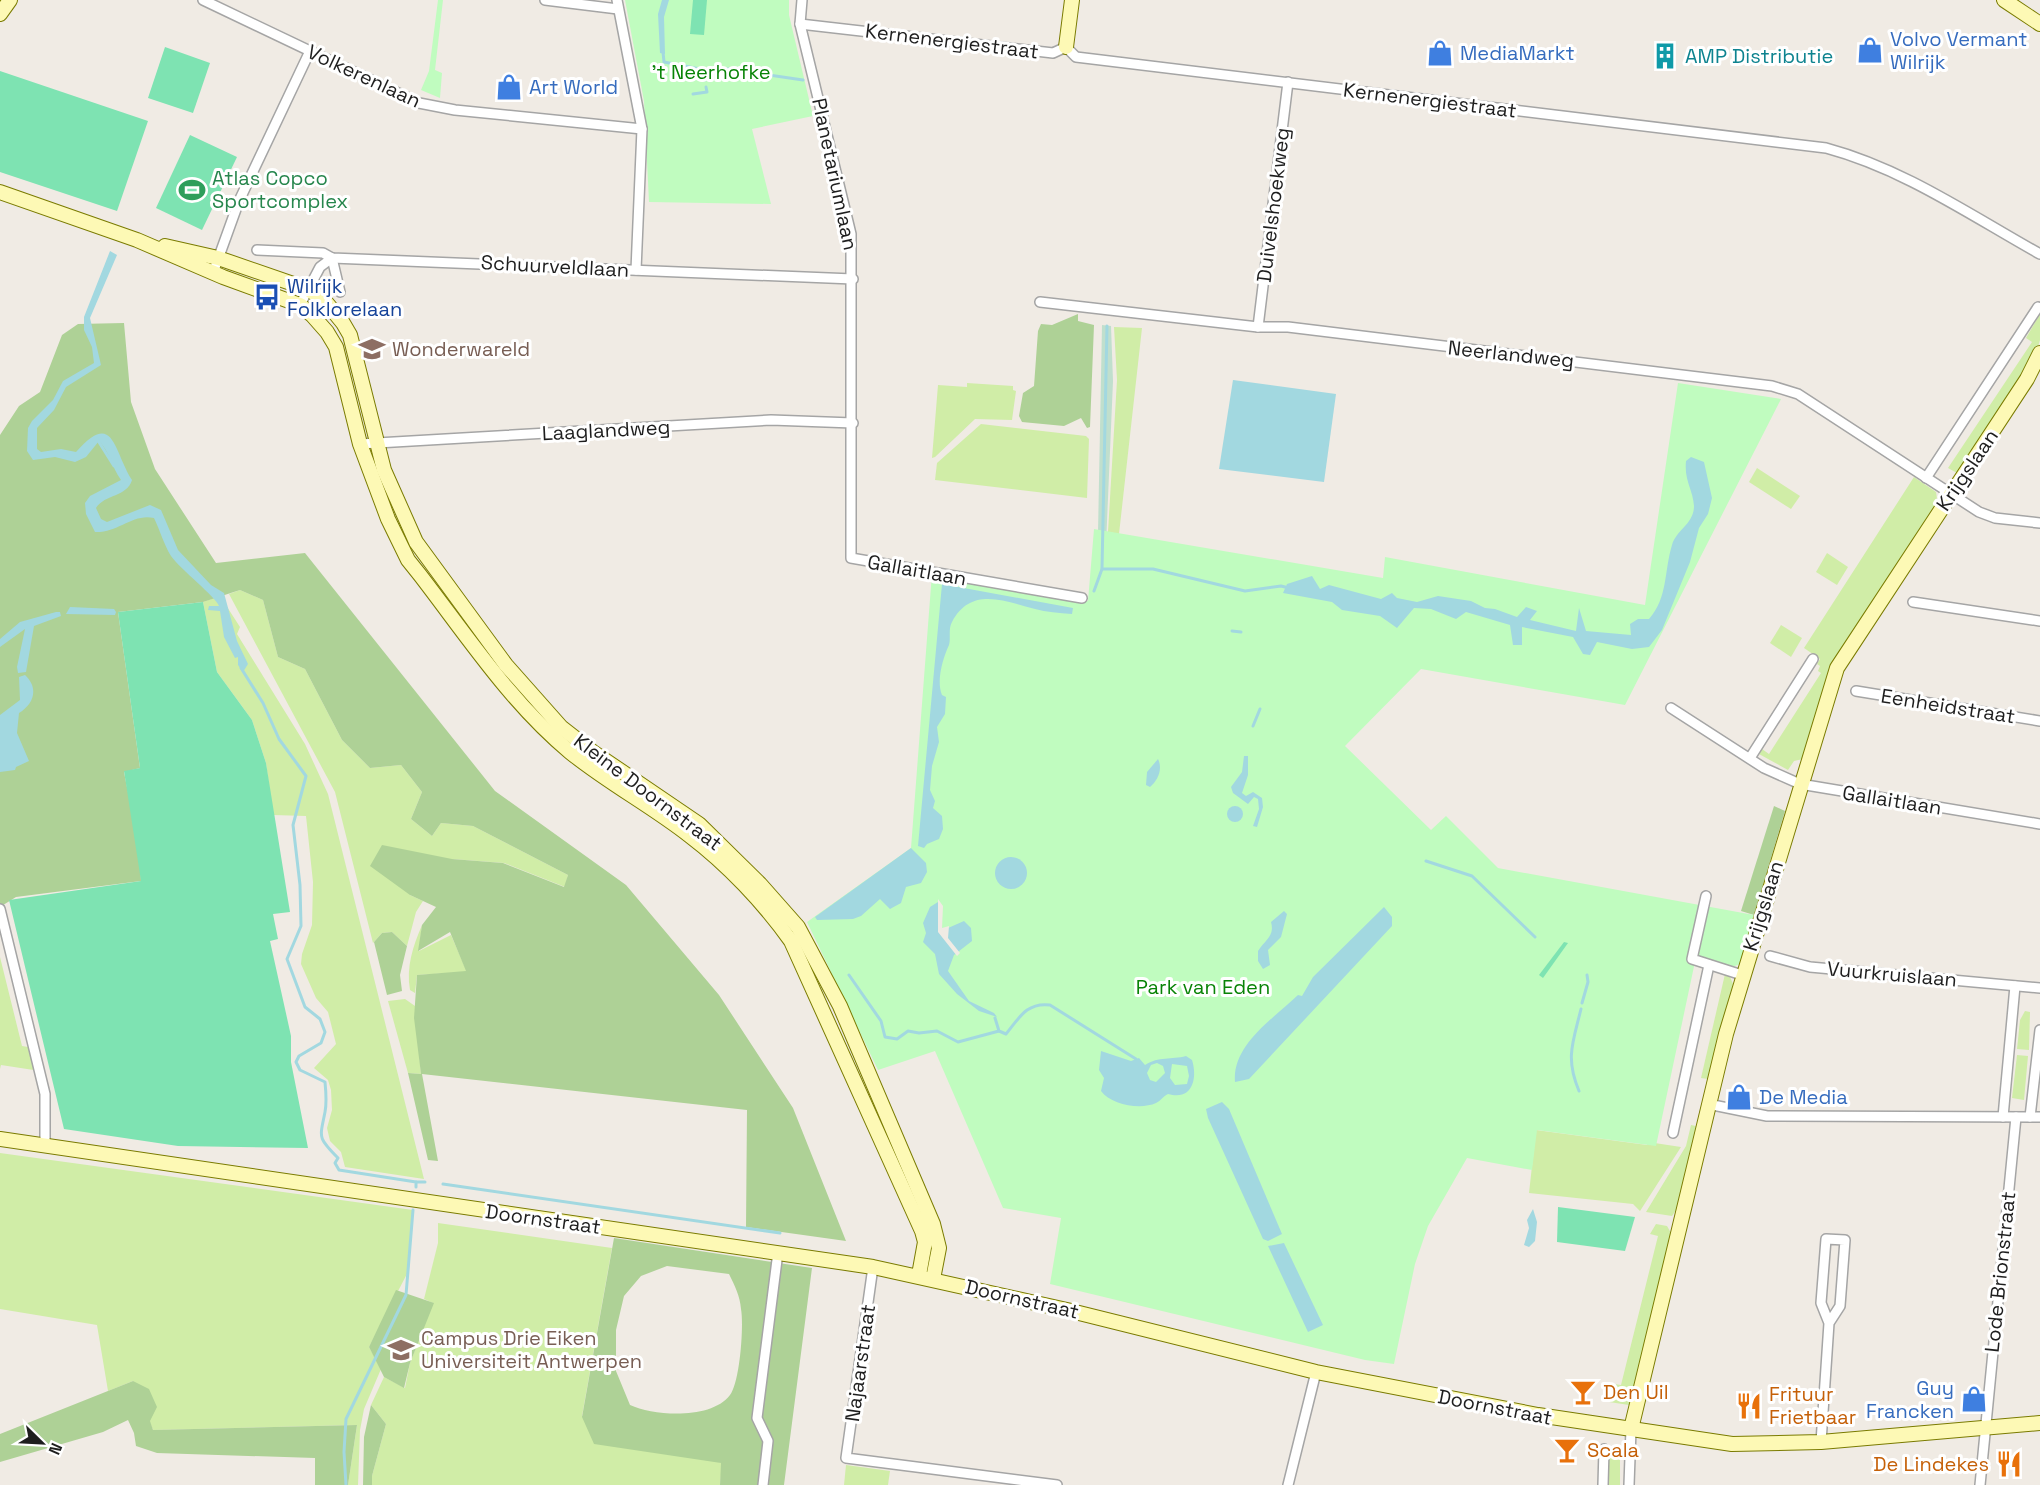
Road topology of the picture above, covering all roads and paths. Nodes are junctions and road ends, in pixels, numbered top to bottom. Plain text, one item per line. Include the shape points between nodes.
1 (10, 0) edge
2 (203, 0) edge
3 (545, 0) edge
4 (802, 0) edge
5 (1072, 0) edge
6 (2004, 0) edge
7 (618, 4) edge
8 (0, 14) edge
9 (800, 24) junction
10 (2040, 24) edge
11 (1066, 47) junction
12 (310, 51) junction
13 (1288, 82) junction
14 (642, 129) junction
15 (0, 192) edge
16 (137, 240) junction
17 (257, 250) dead end
18 (2040, 254) edge
19 (218, 258) junction
20 (332, 258) junction
21 (636, 270) junction
22 (213, 273) junction
23 (853, 279) junction
24 (308, 289) junction
25 (340, 292) dead end
26 (1041, 302) dead end
27 (300, 305) junction
28 (2038, 307) dead end
29 (1258, 327) junction
30 (2040, 353) edge
31 (2040, 364) edge
32 (2027, 379) junction
33 (853, 423) junction
34 (360, 444) junction
35 (375, 445) junction
36 (1926, 478) junction
37 (384, 489) junction
38 (1951, 494) junction
39 (2040, 523) edge
40 (1082, 598) dead end
41 (1913, 602) dead end
42 (2040, 621) edge
43 (1813, 659) dead end
44 (1856, 691) dead end
45 (1671, 708) dead end
46 (2040, 721) edge
47 (1750, 758) junction
48 (1800, 784) junction
49 (2040, 824) edge
50 (1706, 896) dead end
51 (0, 909) edge
52 (1770, 956) dead end
53 (1709, 965) junction
54 (1742, 975) junction
55 (2015, 986) junction
56 (2040, 988) edge
57 (2040, 1030) edge
58 (1708, 1104) junction
59 (2002, 1117) junction
60 (2016, 1117) junction
61 (2035, 1117) edge
62 (1673, 1133) dead end
63 (0, 1139) edge
64 (45, 1145) junction
65 (778, 1252) junction
66 (873, 1267) junction
67 (926, 1277) junction
68 (1829, 1323) junction
69 (1316, 1372) junction
70 (2040, 1424) edge
71 (1985, 1427) junction
72 (1631, 1430) junction
73 (1821, 1442) junction
74 (1604, 1449) dead end
75 (763, 1485) edge
76 (1057, 1485) edge
77 (1288, 1485) edge
78 (1603, 1485) edge
79 (1629, 1485) edge
80 (1980, 1485) edge

1 - 8 street
2 - 12 street, Volkerenlaan
3 - 7 street
4 - 9 street, Planetariumlaan
5 - 11 street
6 - 10 street
7 - 14 street
9 - 11 street, Kernenergiestraat via 1053,53
9 - 23 street, Planetariumlaan via 851,234
11 - 13 street, Kernenergiestraat via 1076,57
12 - 14 street, Volkerenlaan via 429,106
12 - 19 street via 239,201
13 - 18 street, Kernenergiestraat via 1827,148 1866,159 1904,177
13 - 29 street, Duivelshoekweg
14 - 21 street
15 - 16 street, Kleine Doornstraat
16 - 19 street, Kleine Doornstraat
16 - 22 street, Kleine Doornstraat
17 - 20 street, Schuurveldlaan via 323,253
19 - 22 street
19 - 24 street, Kleine Doornstraat
20 - 21 street, Schuurveldlaan
20 - 24 street via 320,267
20 - 25 street
21 - 23 street, Schuurveldlaan
22 - 27 street, Kleine Doornstraat
23 - 33 street, Planetariumlaan
24 - 27 street
24 - 35 street, Kleine Doornstraat via 325,301 350,335
26 - 29 street, Neerlandweg
27 - 34 street, Kleine Doornstraat via 336,347
28 - 36 street, Krijgslaan
29 - 36 street, Neerlandweg via 1288,327 1772,386 1798,394
30 - 32 street, Krijgslaan
31 - 32 street, Krijgslaan
32 - 38 street, Krijgslaan
33 - 35 street, Laaglandweg via 771,420
33 - 40 street, Gallaitlaan via 851,558
34 - 35 street, Laaglandweg
34 - 37 street, Kleine Doornstraat
35 - 37 street, Kleine Doornstraat
36 - 38 street, Neerlandweg
37 - 67 street, Kleine Doornstraat via 416,542 535,699 561,727 699,824 798,927 840,1006 933,1224 939,1248
38 - 39 street, Neerlandweg via 1988,516
38 - 48 street, Krijgslaan via 1837,668
41 - 42 street
43 - 47 street
44 - 46 street, Eenheidstraat
45 - 47 street, Gallaitlaan
47 - 48 street, Gallaitlaan
48 - 49 street, Gallaitlaan
48 - 54 street, Krijgslaan
50 - 53 street via 1692,959
51 - 64 street via 45,1094
52 - 55 street, Vuurkruislaan via 1810,967
53 - 54 street
53 - 62 street
54 - 58 street, Krijgslaan
55 - 56 street, Vuurkruislaan
55 - 59 street
57 - 61 street
58 - 59 street via 1767,1116
58 - 72 street, Krijgslaan
59 - 60 street
60 - 61 street
60 - 71 street, Lode Brionstraat
63 - 64 street, Doornstraat
64 - 65 street, Doornstraat
65 - 66 street, Doornstraat
65 - 75 street via 757,1418 768,1441
66 - 67 street, Doornstraat
66 - 76 street, Najaarstraat via 846,1458
67 - 69 street, Doornstraat
68 - 68 street via 1840,1306 1845,1240 1826,1239 1821,1303
68 - 73 street
69 - 72 street, Doornstraat
69 - 77 street
70 - 71 street, Doornstraat
71 - 73 street, Doornstraat
71 - 80 street, Lode Brionstraat
72 - 73 street, Doornstraat via 1732,1444
72 - 79 street, Krijgslaan
74 - 78 street

